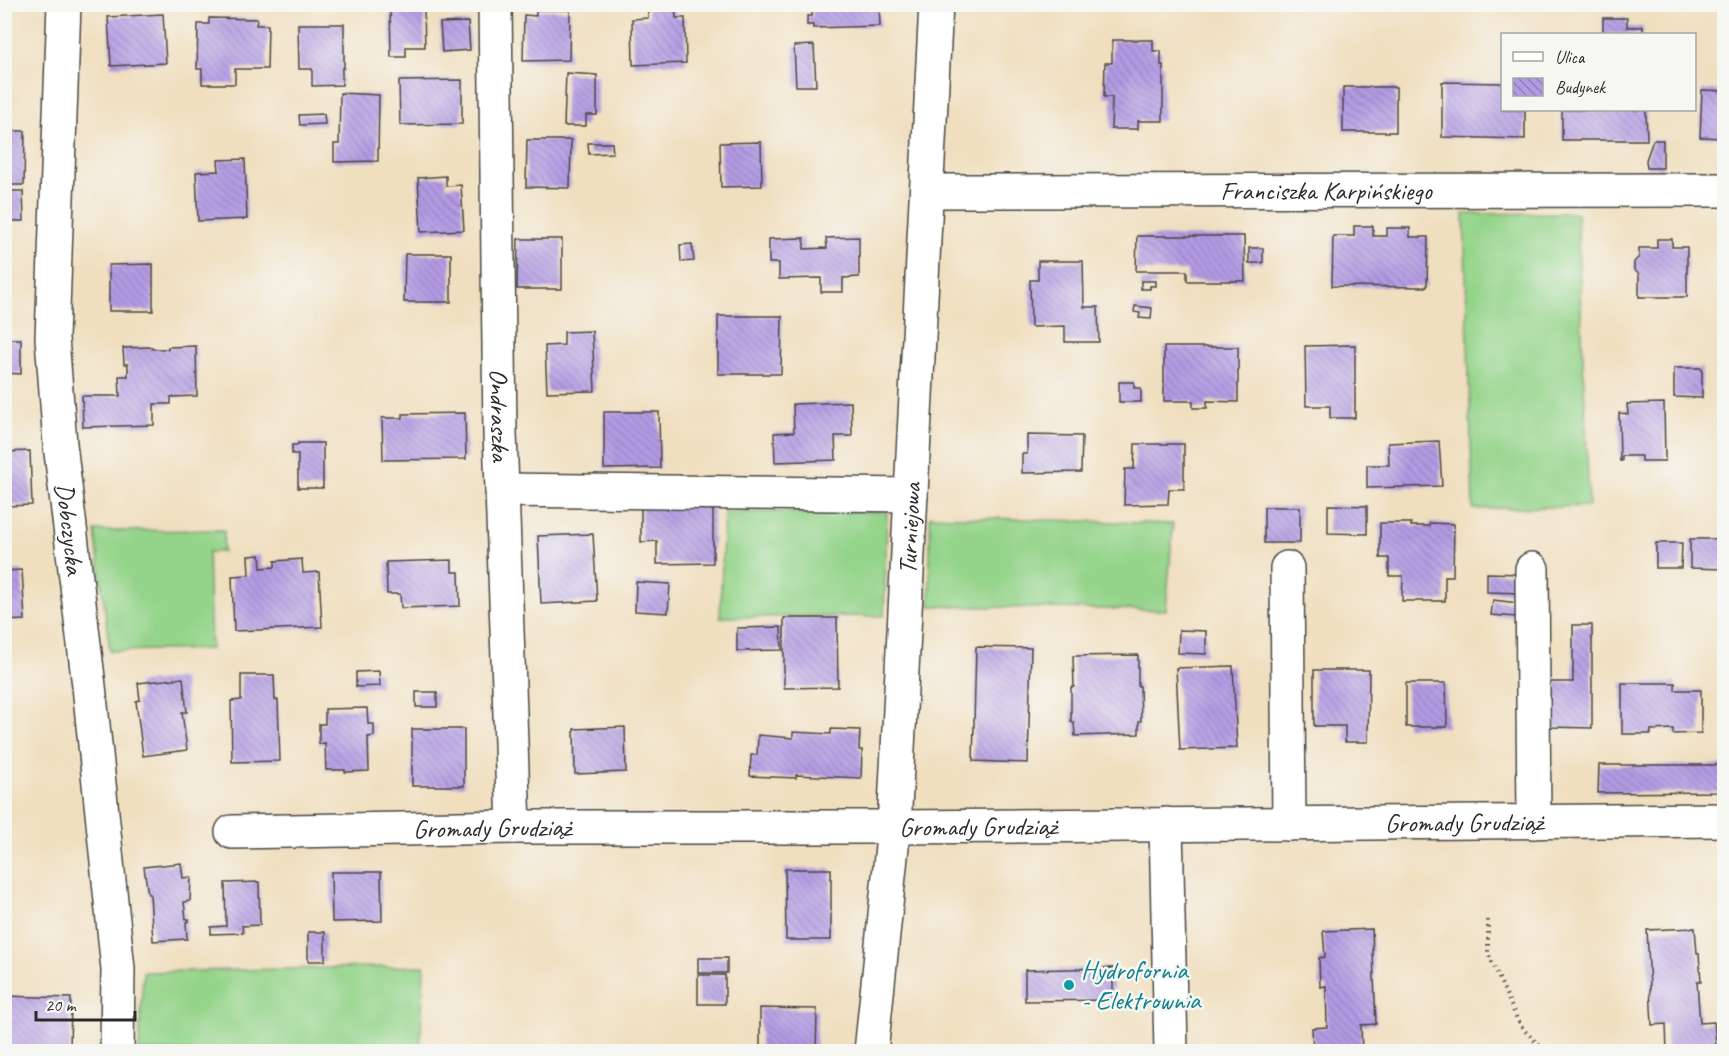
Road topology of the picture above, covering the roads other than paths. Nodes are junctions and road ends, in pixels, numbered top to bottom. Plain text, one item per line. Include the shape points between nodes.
1 (64, 4) edge
2 (495, 4) edge
3 (936, 4) edge
4 (1725, 190) edge
5 (927, 191) junction
6 (502, 490) junction
7 (911, 495) junction
8 (1287, 568) dead end
9 (1532, 569) dead end
10 (1725, 820) edge
11 (1533, 822) junction
12 (1166, 824) junction
13 (1289, 824) junction
14 (514, 826) junction
15 (894, 826) junction
16 (232, 831) dead end
17 (117, 1052) edge
18 (871, 1052) edge
19 (1171, 1052) edge

1 - 17 street, Dobczycka via 52,338 60,444 118,969
2 - 6 street, Ondraszka
3 - 5 street, Turniejowa
4 - 5 street, Franciszka Karpińskiego
5 - 7 street, Turniejowa
6 - 7 street
6 - 14 street, Ondraszka
7 - 15 street, Turniejowa
8 - 13 street
9 - 11 street
10 - 11 street, Gromady Grudziąż
11 - 13 street, Gromady Grudziąż
12 - 13 street, Gromady Grudziąż
12 - 15 street, Gromady Grudziąż
12 - 19 street
14 - 15 street, Gromady Grudziąż
14 - 16 street, Gromady Grudziąż
15 - 18 street, Turniejowa

